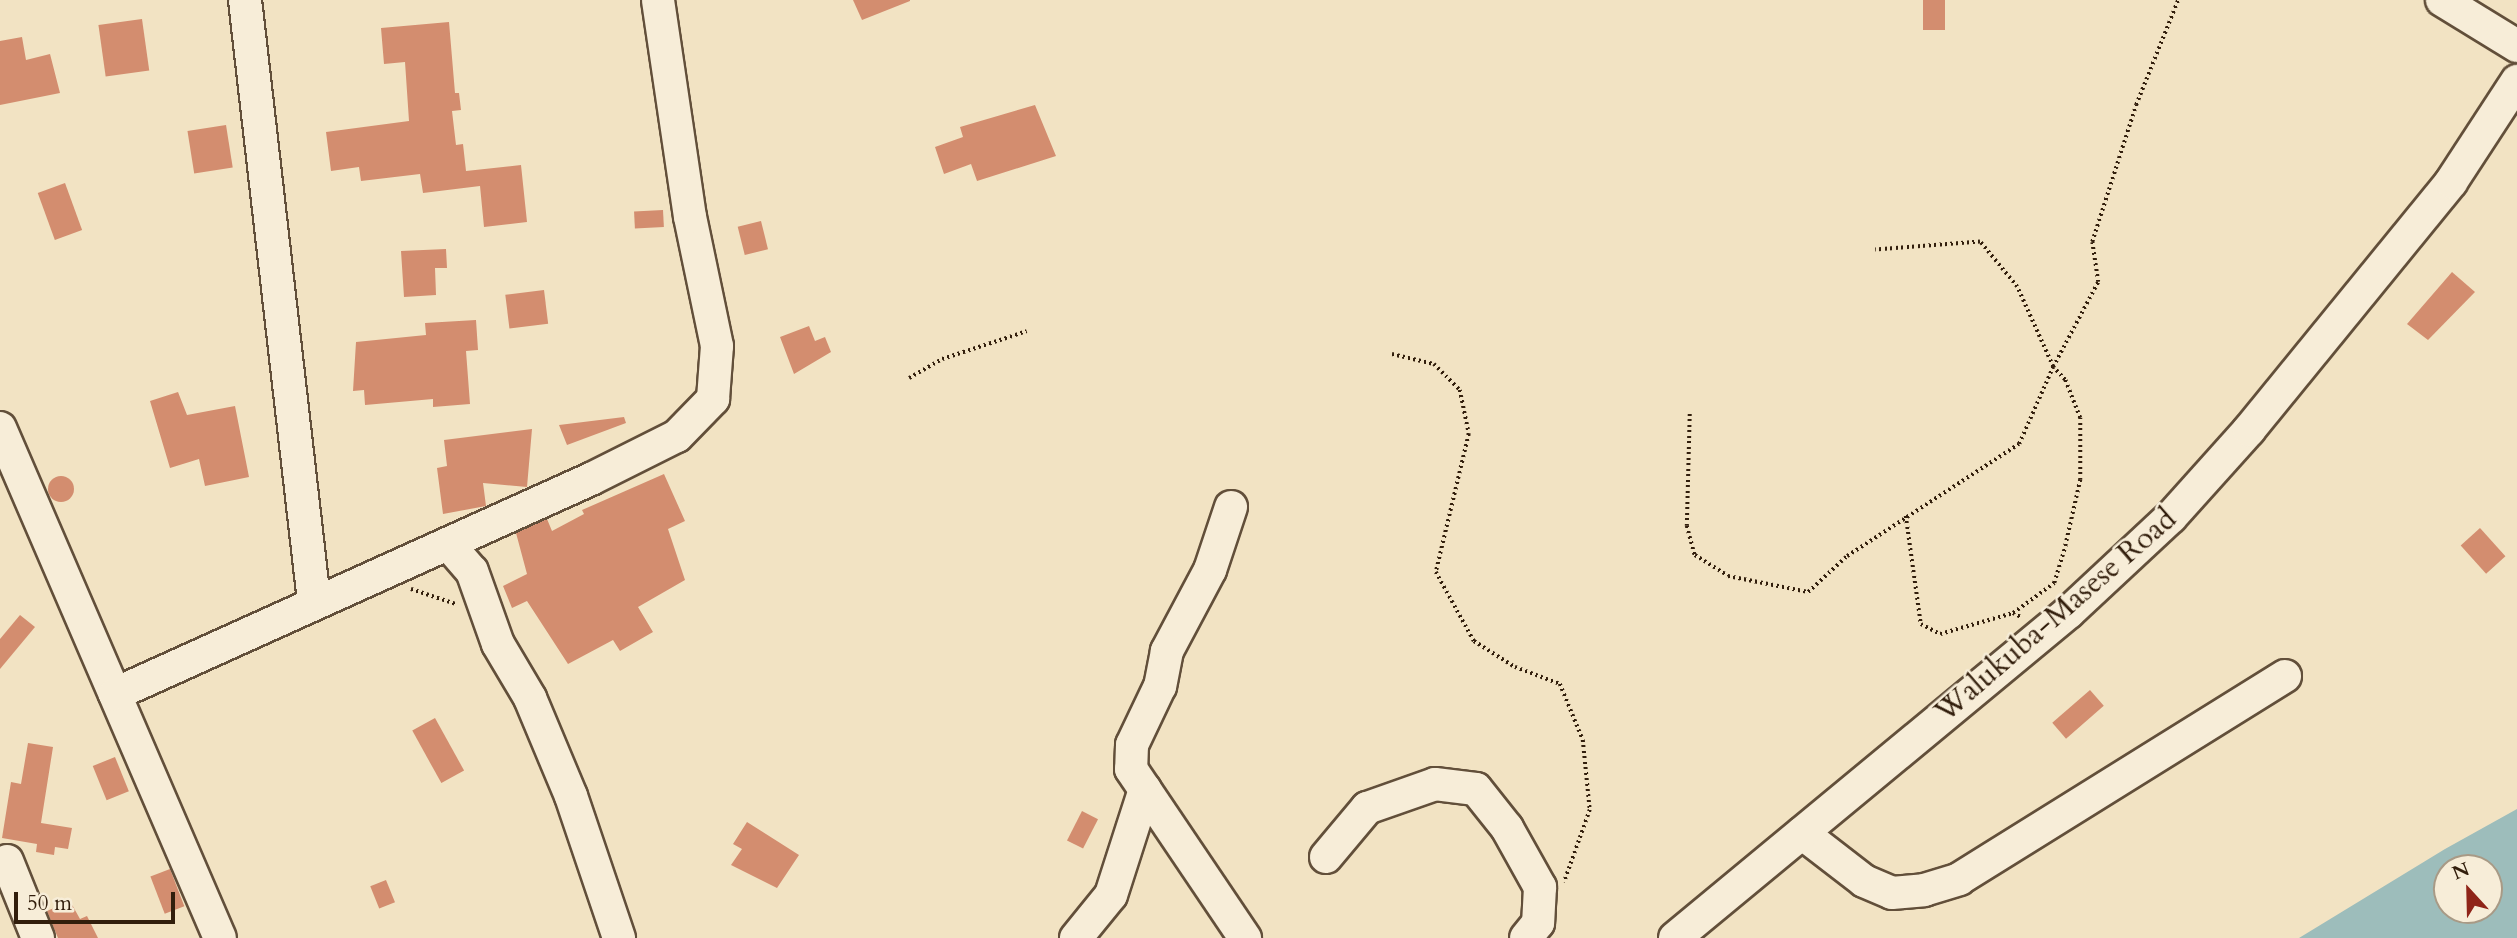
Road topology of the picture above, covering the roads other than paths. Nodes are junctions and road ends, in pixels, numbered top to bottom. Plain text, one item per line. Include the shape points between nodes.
1 (245, 0) edge
2 (658, 0) edge
3 (2442, 0) edge
4 (2517, 46) edge
5 (2517, 81) edge
6 (0, 428) edge
7 (1231, 507) dead end
8 (450, 546) junction
9 (314, 601) junction
10 (2285, 676) dead end
11 (115, 694) junction
12 (1145, 789) junction
13 (1802, 833) junction
14 (1326, 857) dead end
15 (7, 861) dead end
16 (1532, 930) edge
17 (38, 938) edge
18 (220, 938) edge
19 (619, 938) edge
20 (1076, 938) edge
21 (1245, 938) edge
22 (1675, 938) edge

1 - 9 street
2 - 8 street via 690,217 718,346 713,399 677,436
3 - 4 street
5 - 13 street, Walukuba-Masese Road via 2451,182 2249,430 2171,517 2049,629
6 - 11 street
7 - 12 street via 1210,570 1167,651 1160,686 1132,746 1130,769
8 - 9 street
8 - 19 street via 472,571 570,796
9 - 11 street
10 - 13 street via 1959,878 1924,890 1892,893 1864,881
11 - 18 street
12 - 20 street via 1111,895
12 - 21 street
13 - 22 street, Walukuba-Masese Road
14 - 16 street via 1367,808 1435,784 1476,789 1507,828 1540,887
15 - 17 street

